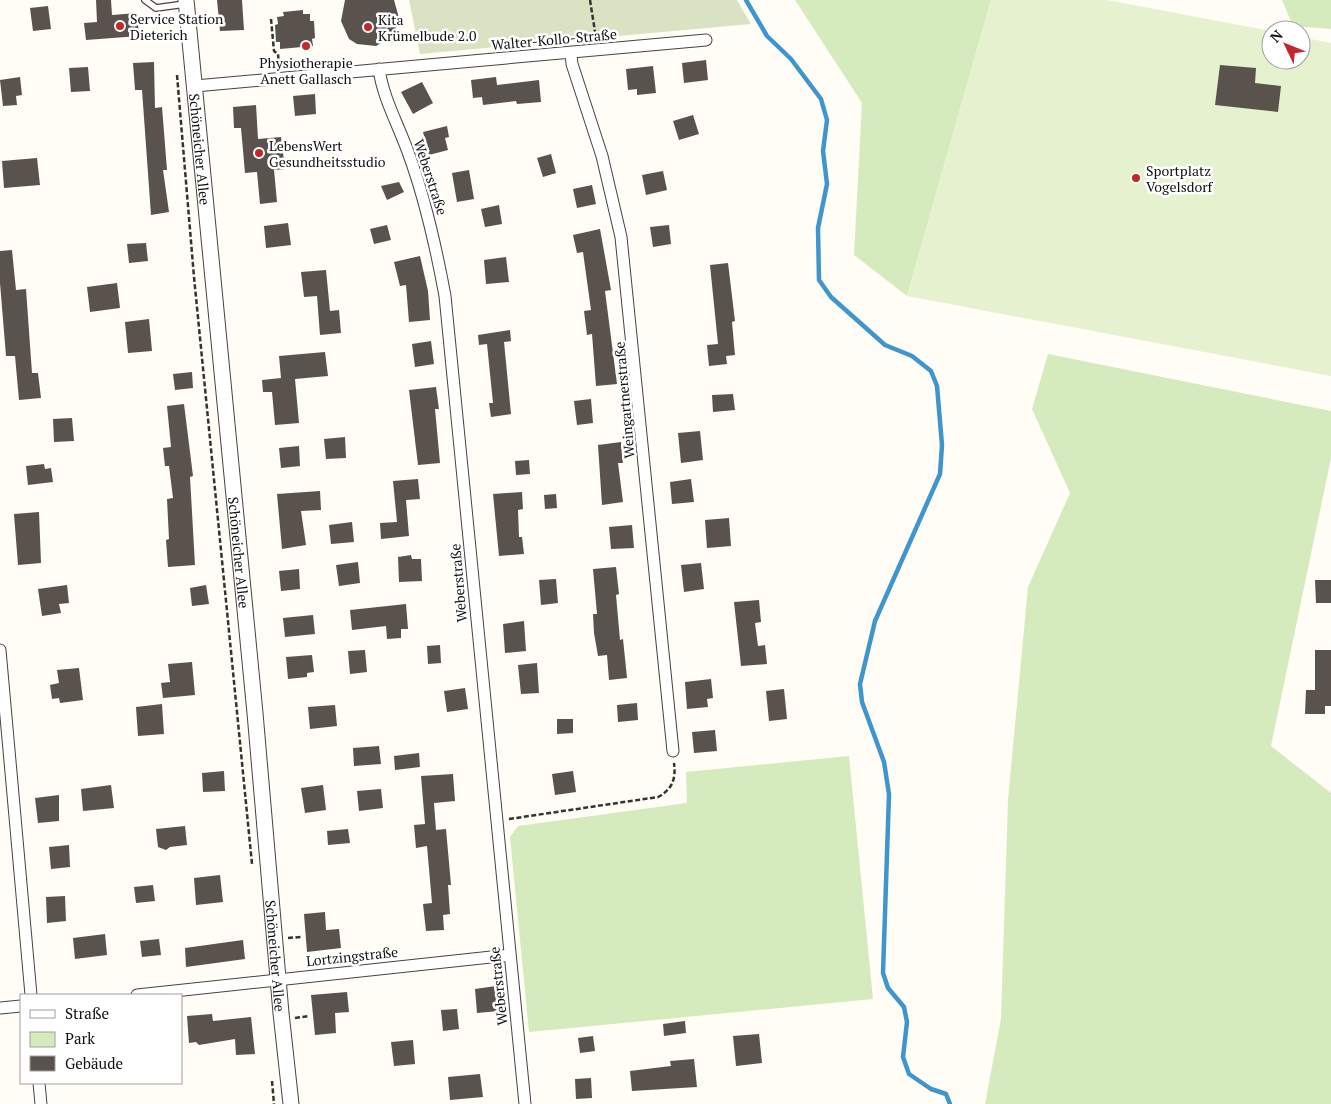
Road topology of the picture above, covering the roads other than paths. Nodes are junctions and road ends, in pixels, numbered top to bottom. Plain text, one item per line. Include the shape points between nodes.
1 (145, 0) edge
2 (186, 2) edge
3 (706, 40) dead end
4 (571, 53) junction
5 (378, 69) junction
6 (195, 86) junction
7 (0, 650) edge
8 (673, 751) road end
9 (510, 955) junction
10 (278, 979) junction
11 (31, 994) edge
12 (148, 994) edge
13 (20, 1006) edge
14 (0, 1008) edge
15 (39, 1084) edge
16 (41, 1104) edge
17 (292, 1104) edge
18 (525, 1104) edge

1 - 2 lane via 156,8
2 - 6 street, Schöneicher Allee
3 - 4 street, Walter-Kollo-Straße
4 - 5 street, Walter-Kollo-Straße
4 - 8 street, Weingartnerstraße via 602,156 621,237
5 - 6 street, Walter-Kollo-Straße
5 - 9 street, Weberstraße via 422,196 445,296
6 - 10 street, Schöneicher Allee
7 - 11 street
9 - 10 street, Lortzingstraße
9 - 18 street, Weberstraße
10 - 12 street, Lortzingstraße via 266,983
10 - 17 street, Schöneicher Allee
13 - 14 street
15 - 16 street

